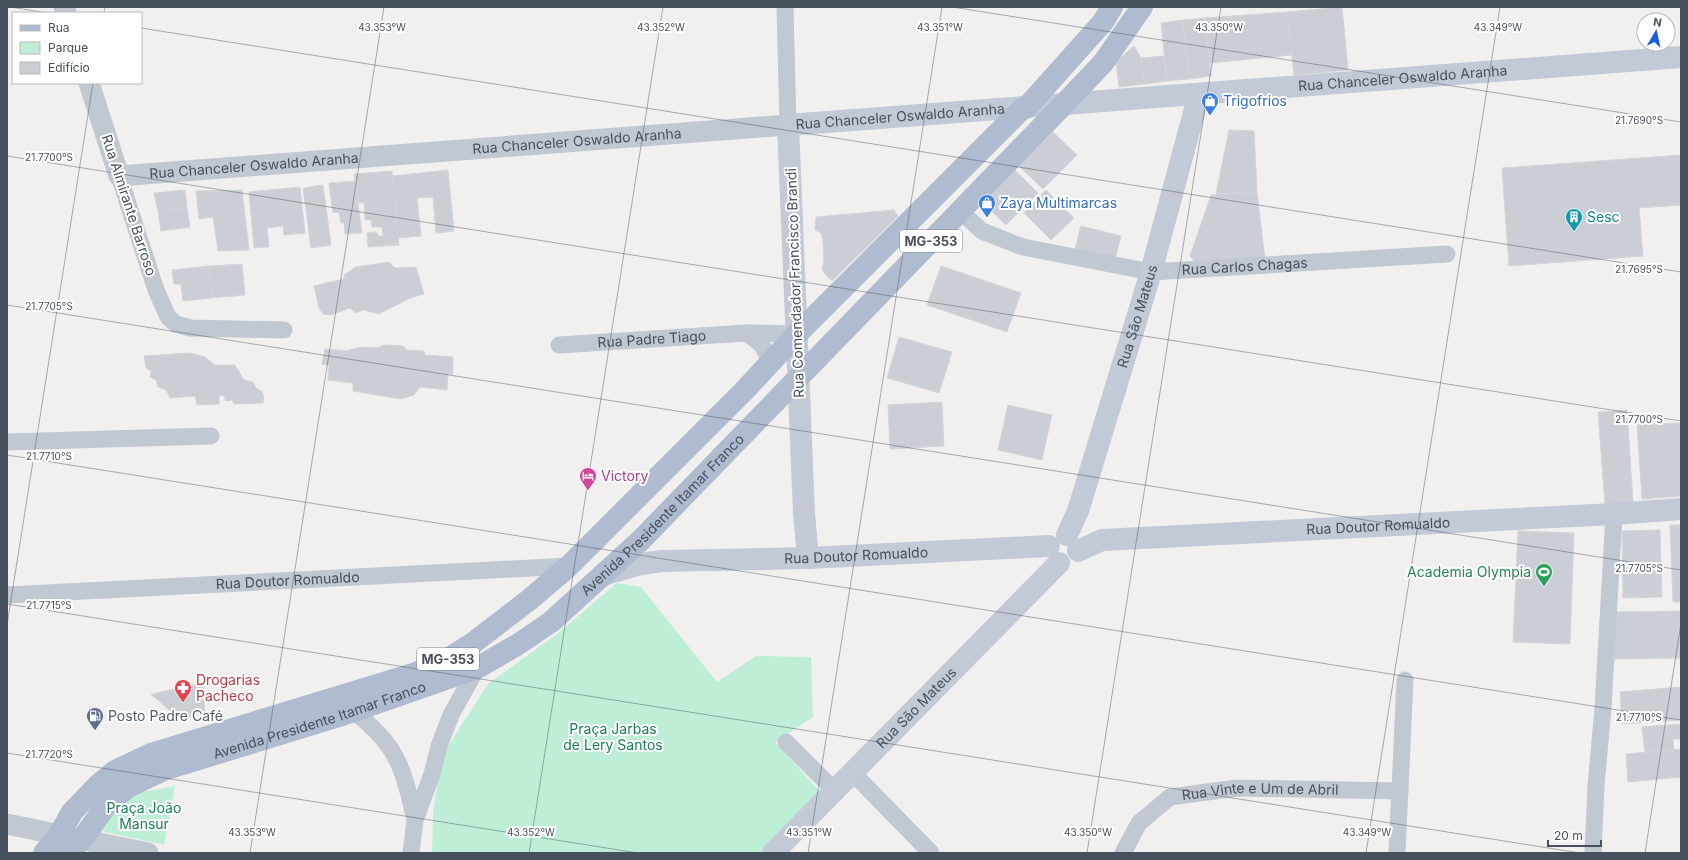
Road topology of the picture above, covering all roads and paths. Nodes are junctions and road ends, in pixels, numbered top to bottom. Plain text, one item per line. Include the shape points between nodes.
1 (785, 7) edge
2 (1112, 7) edge
3 (1142, 7) edge
4 (1681, 57) edge
5 (89, 84) edge
6 (1199, 94) junction
7 (1064, 104) junction
8 (1027, 107) junction
9 (788, 125) junction
10 (119, 176) junction
11 (960, 211) junction
12 (1447, 254) dead end
13 (1151, 272) junction
14 (284, 330) dead end
15 (746, 333) junction
16 (797, 334) junction
17 (558, 345) dead end
18 (766, 368) junction
19 (798, 379) junction
20 (211, 436) dead end
21 (7, 442) edge
22 (1681, 509) edge
23 (1078, 511) junction
24 (1614, 514) junction
25 (1102, 540) junction
26 (640, 541) junction
27 (1063, 548) junction
28 (808, 558) junction
29 (662, 561) junction
30 (569, 566) junction
31 (603, 575) junction
32 (7, 596) edge
33 (477, 668) junction
34 (1405, 680) dead end
35 (353, 711) junction
36 (786, 742) dead end
37 (853, 773) junction
38 (835, 791) junction
39 (1400, 791) junction
40 (416, 820) junction
41 (7, 824) edge
42 (70, 842) edge
43 (44, 853) edge
44 (148, 853) edge
45 (411, 853) edge
46 (773, 853) edge
47 (930, 853) edge
48 (1123, 853) edge
49 (1397, 853) edge
50 (1593, 853) edge

1 - 9 street, Rua Comendador Francisco Brandi
2 - 8 main road, Avenida Presidente Itamar Franco / MG-353 via 1103,22
3 - 7 main road, Avenida Presidente Itamar Franco / MG-353 via 1103,63
4 - 6 main road, Rua Chanceler Oswaldo Aranha
5 - 10 street, Rua Almirante Barroso
6 - 7 main road, Rua Chanceler Oswaldo Aranha
6 - 13 main road, Rua São Mateus
7 - 8 main road, Rua Chanceler Oswaldo Aranha
7 - 11 main road, Avenida Presidente Itamar Franco / MG-353
8 - 9 main road, Rua Chanceler Oswaldo Aranha
8 - 16 main road, Avenida Presidente Itamar Franco / MG-353 via 1022,109
9 - 10 street, Rua Chanceler Oswaldo Aranha
9 - 16 main road, Rua Comendador Francisco Brandi
10 - 14 street, Rua Almirante Barroso via 156,290 168,317 176,324 190,328
11 - 13 street, Rua Carlos Chagas via 982,231 1023,247
11 - 19 main road, Avenida Presidente Itamar Franco / MG-353
12 - 13 street, Rua Carlos Chagas
13 - 23 main road, Rua São Mateus
15 - 16 street, Rua Padre Tiago
15 - 17 street, Rua Padre Tiago
15 - 18 street via 761,342 766,350
16 - 18 main road, Avenida Presidente Itamar Franco / MG-353
16 - 19 main road, Rua Comendador Francisco Brandi
18 - 19 main road
18 - 30 main road, Avenida Presidente Itamar Franco / MG-353
19 - 26 main road, Avenida Presidente Itamar Franco / MG-353
19 - 28 main road, Rua Comendador Francisco Brandi
20 - 21 street
22 - 24 main road, Rua Doutor Romualdo
23 - 25 main road via 1082,527 1089,534
23 - 27 main road, Rua São Mateus
24 - 25 main road, Rua Doutor Romualdo
24 - 50 street
25 - 27 main road, Rua Doutor Romualdo
26 - 29 street
26 - 31 main road, Avenida Presidente Itamar Franco / MG-353
27 - 28 main road, Rua Doutor Romualdo
27 - 37 main road, Rua São Mateus
28 - 29 main road, Rua Doutor Romualdo
29 - 31 main road, Rua Doutor Romualdo
30 - 32 street, Rua Doutor Romualdo
30 - 42 main road, Avenida Presidente Itamar Franco / MG-353 via 473,643 442,662 413,674 151,754 115,772 97,786 72,812
31 - 33 main road, Avenida Presidente Itamar Franco / MG-353 via 551,622
33 - 35 main road, Avenida Presidente Itamar Franco / MG-353
33 - 40 street via 451,715
34 - 39 street
35 - 40 street via 371,724 395,755 402,770
35 - 42 main road, Avenida Presidente Itamar Franco / MG-353 via 163,770 128,787
36 - 38 street
37 - 38 main road, Rua São Mateus
37 - 47 street
38 - 46 main road, Rua São Mateus
39 - 48 street, Rua Vinte e Um de Abril via 1237,788 1170,797 1139,823
39 - 49 street
40 - 45 street
41 - 42 street
42 - 43 main road, Avenida Presidente Itamar Franco / MG-353
42 - 44 street

